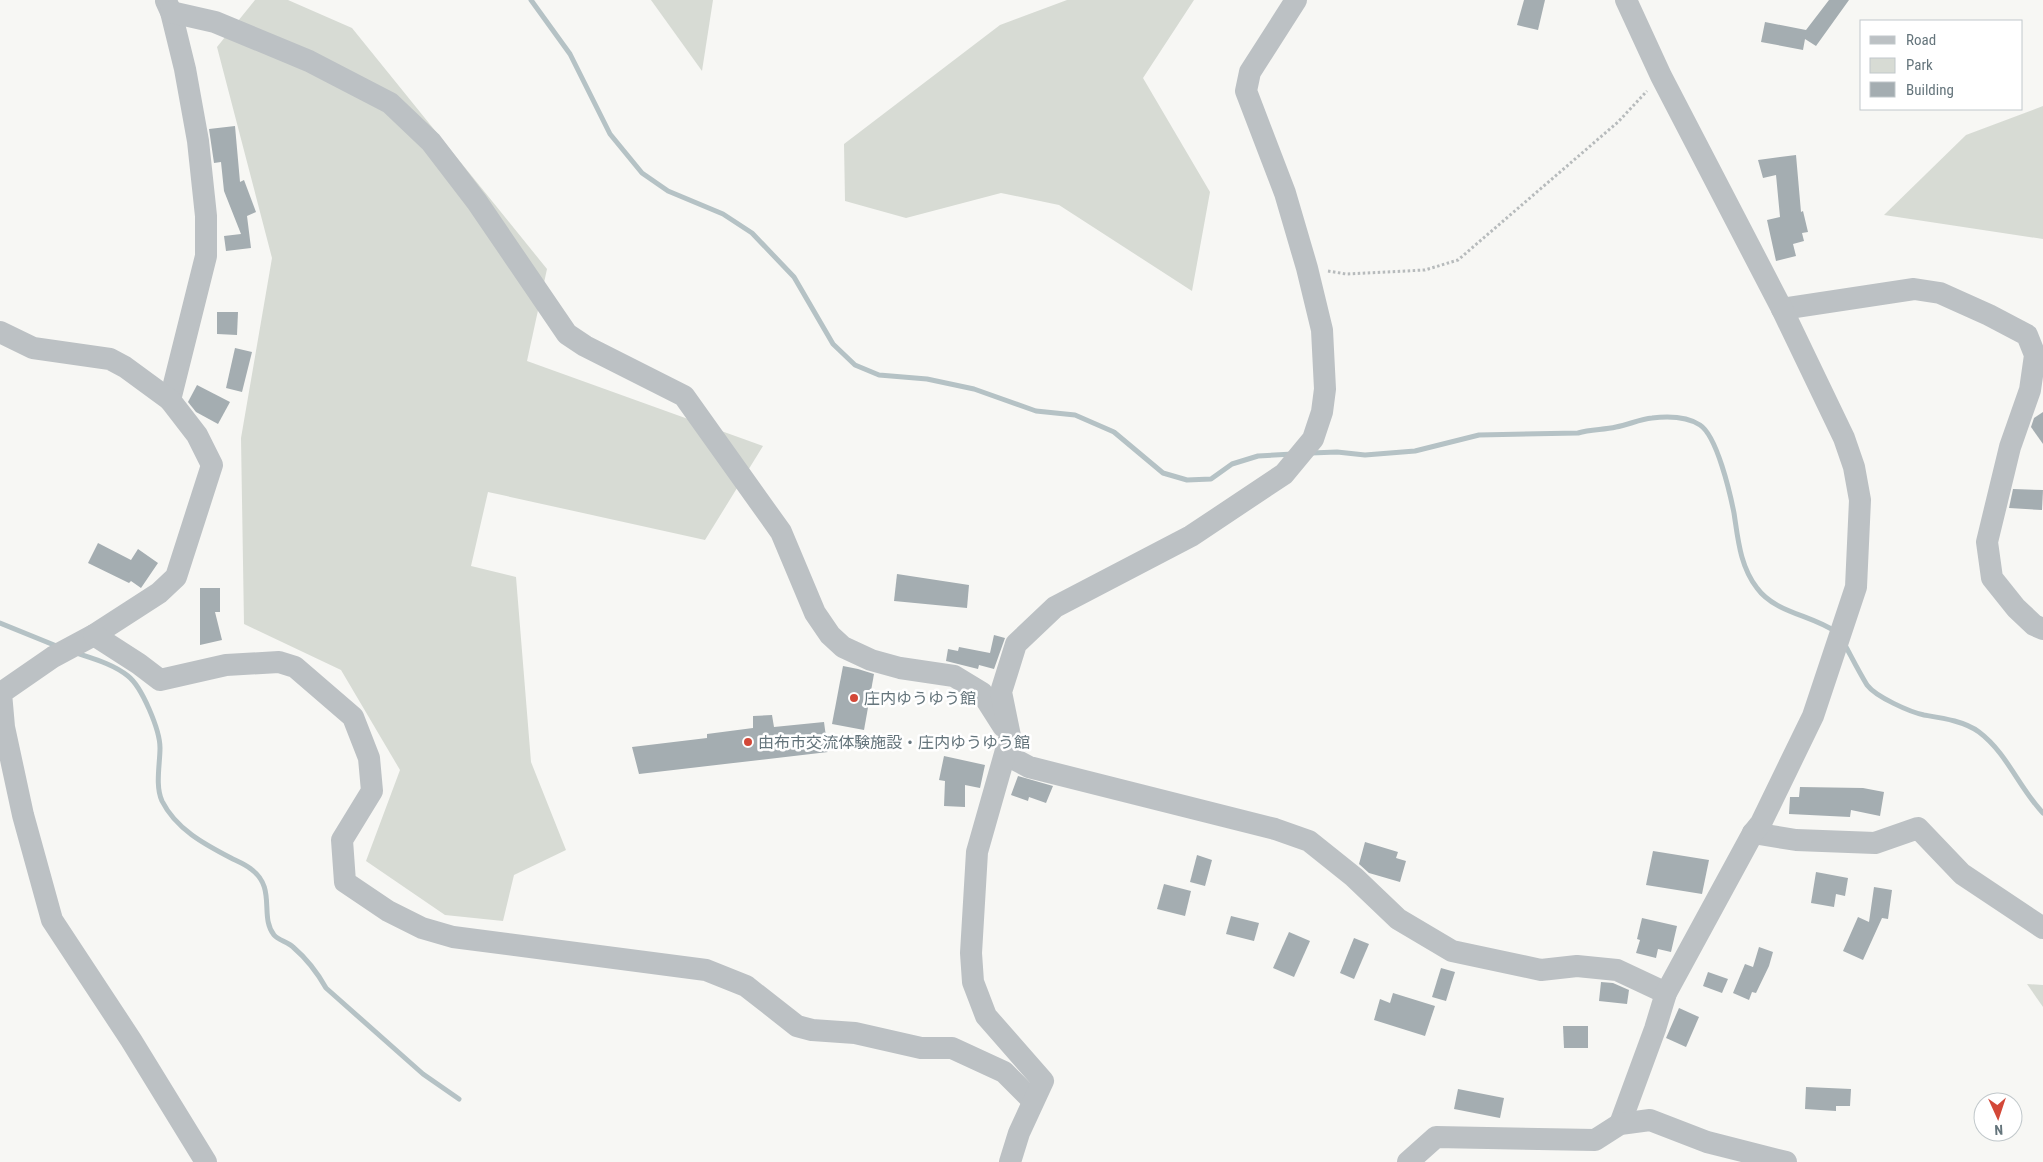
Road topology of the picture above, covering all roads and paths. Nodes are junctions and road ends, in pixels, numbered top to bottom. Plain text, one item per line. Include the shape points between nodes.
1 (1296, 0) edge
2 (1626, 0) edge
3 (168, 6) edge
4 (1661, 76) junction
5 (1307, 268) junction
6 (1782, 310) junction
7 (0, 332) edge
8 (170, 400) junction
9 (2043, 629) edge
10 (94, 635) junction
11 (1009, 740) junction
12 (1753, 833) junction
13 (2043, 928) edge
14 (1666, 993) junction
15 (1033, 1101) junction
16 (1620, 1124) junction
17 (206, 1162) edge
18 (1010, 1162) edge
19 (1408, 1162) edge
20 (1786, 1162) edge

1 - 5 street via 1250,72 1246,91 1284,193
2 - 4 street
3 - 8 street via 198,141 206,216 206,256
3 - 11 street via 309,61 390,103 431,142 477,202 567,334 684,396 781,532 815,613 830,635 843,647 871,660 954,676 982,693
4 - 5 path via 1618,122 1458,260 1425,270 1346,274
4 - 6 street
5 - 11 street via 1322,330 1325,389 1313,439 1284,474 1191,536 1054,607 1016,644 1001,692
6 - 9 street via 1914,289 1940,293 2027,335 2035,355 2030,390 2010,447 1987,542 1992,578 2016,608
6 - 12 street via 1844,438 1854,467 1860,500 1856,587 1814,716
7 - 8 street via 33,348 110,359
8 - 10 street via 197,435 212,465 184,554 176,577 159,593
10 - 15 street via 160,680 226,665 279,662 295,667 353,717 369,758 372,791 342,840 345,882 388,911 422,928 453,937 706,970 746,986 797,1026 856,1033 921,1048 952,1048 1004,1072
10 - 17 street via 53,657 1,693 4,727 23,815 52,920
11 - 14 street via 1014,759 1029,767 1275,829 1309,841 1354,877 1398,919 1452,951 1542,970 1577,966 1617,970
11 - 15 street via 977,852 971,953 973,982 986,1016 1043,1080
12 - 13 street via 1796,840 1875,843 1918,828 1962,874
12 - 14 street
14 - 16 street
15 - 18 street
16 - 19 street via 1595,1140 1436,1137
16 - 20 street via 1650,1120 1706,1142

